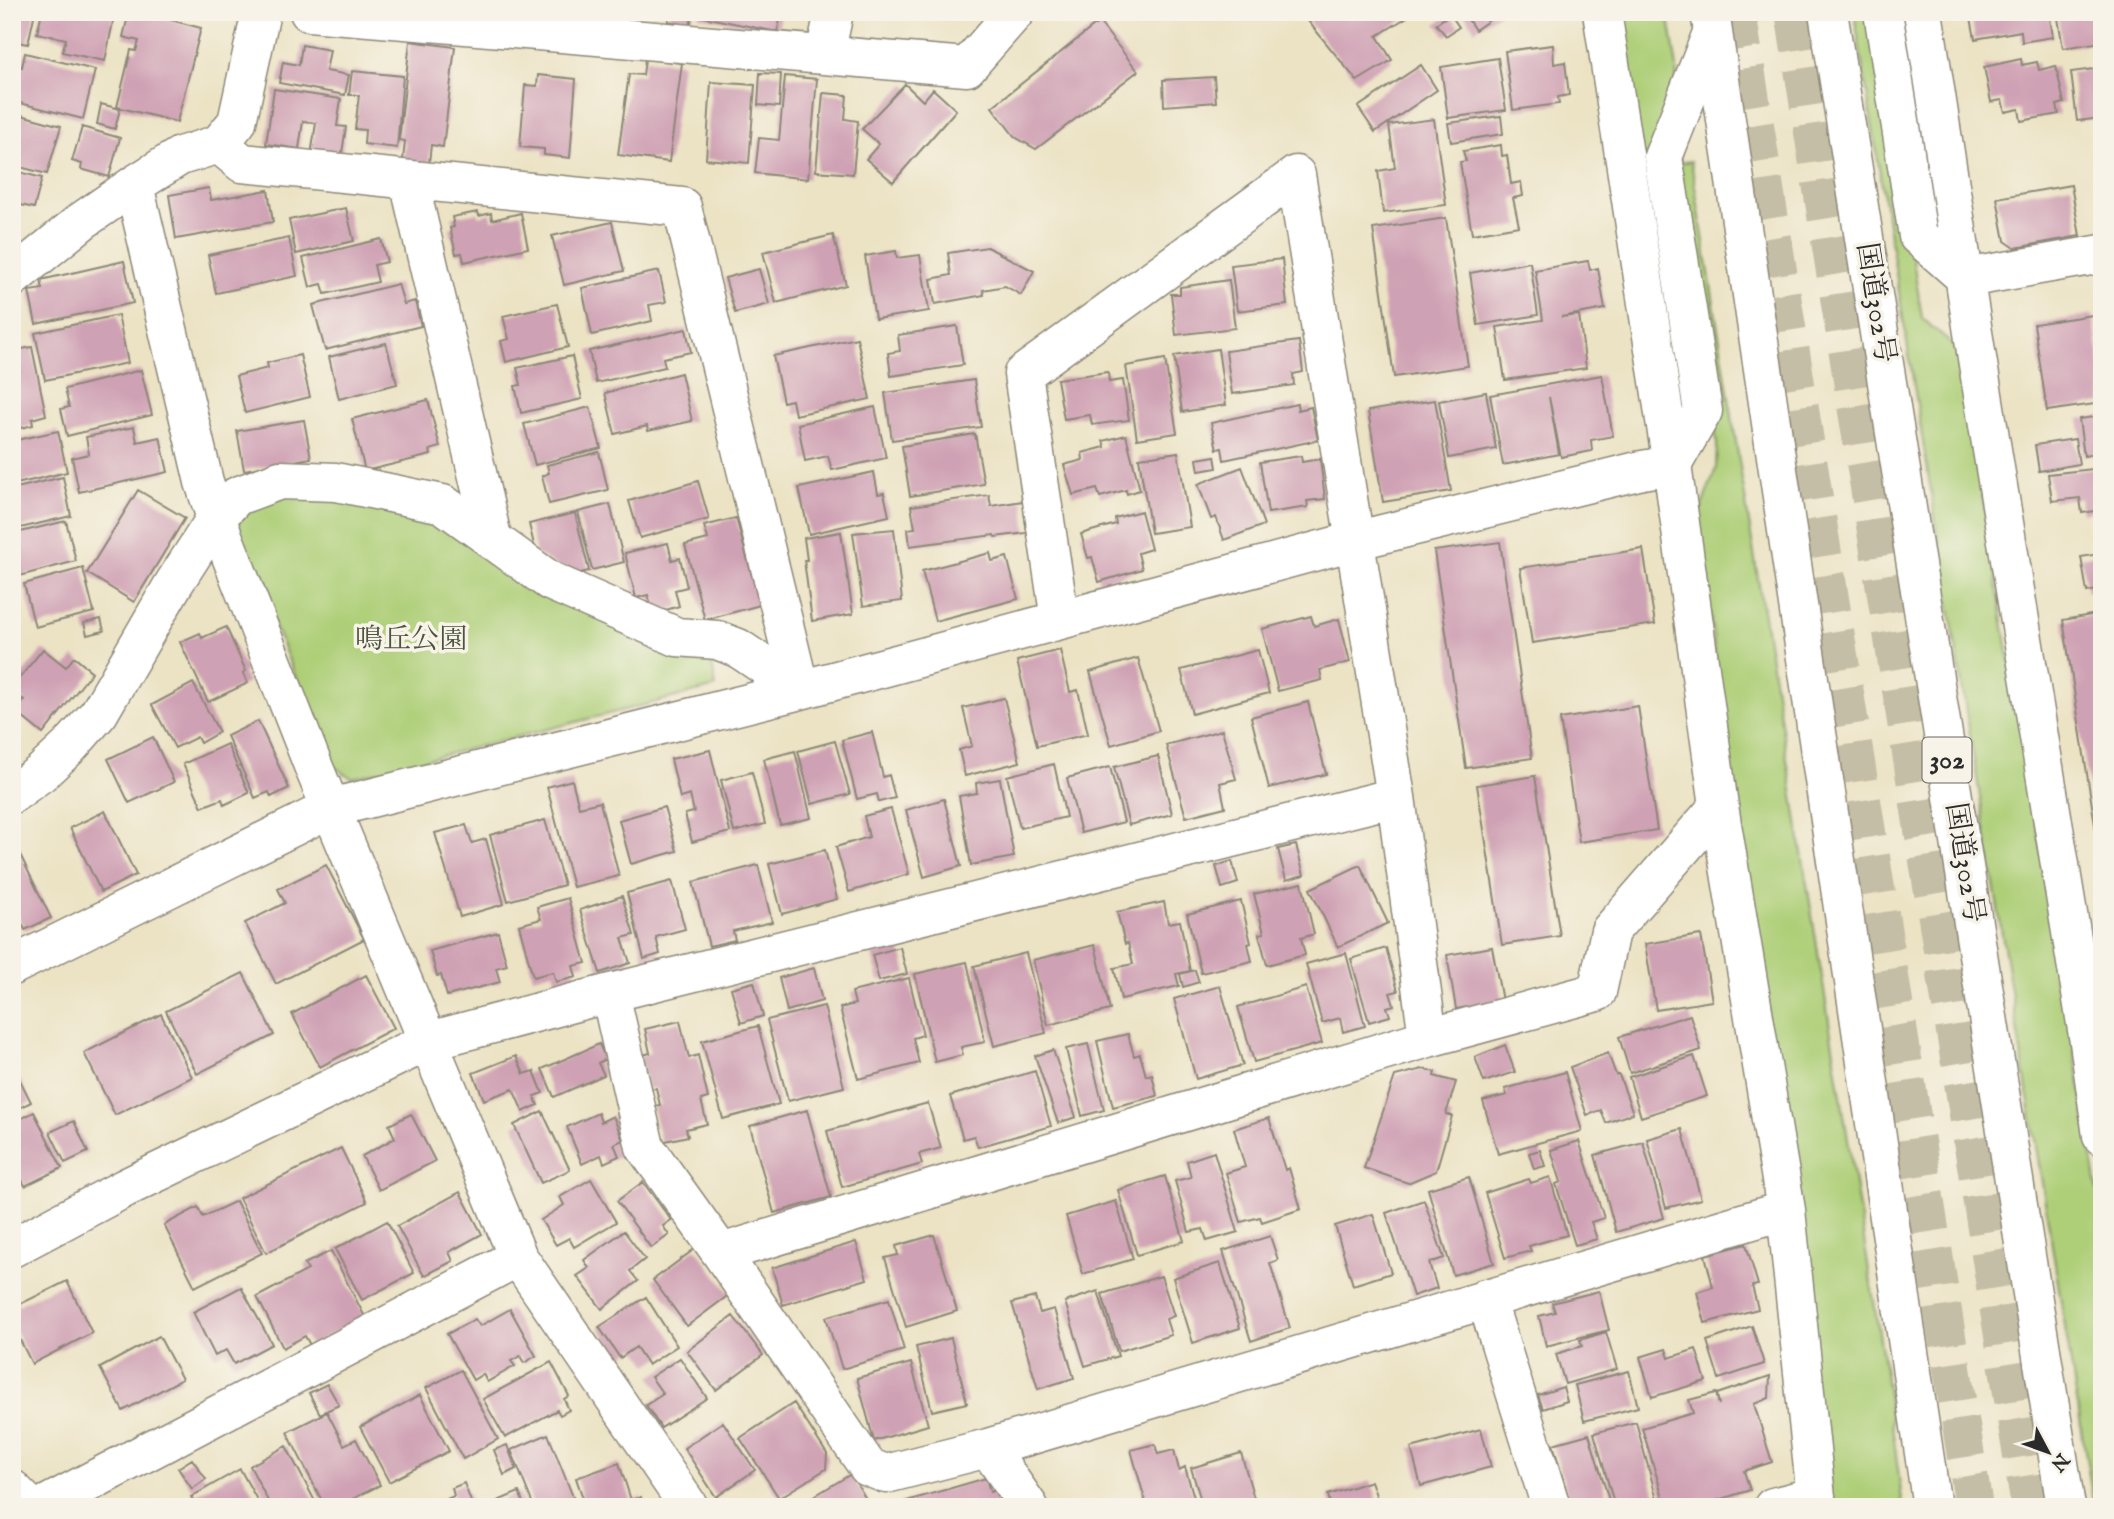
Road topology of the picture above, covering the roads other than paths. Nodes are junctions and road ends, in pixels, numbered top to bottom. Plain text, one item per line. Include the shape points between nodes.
1 (261, 12) edge
2 (309, 12) edge
3 (834, 12) edge
4 (1015, 12) edge
5 (1602, 12) edge
6 (1828, 12) edge
7 (1883, 12) edge
8 (1923, 12) edge
9 (1712, 21) edge
10 (547, 22) edge
11 (825, 55) junction
12 (219, 144) junction
13 (409, 181) junction
14 (134, 185) junction
15 (2102, 254) edge
16 (12, 278) edge
17 (1966, 278) junction
18 (1672, 465) junction
19 (216, 518) junction
20 (493, 541) junction
21 (1354, 541) junction
22 (1060, 620) junction
23 (800, 690) junction
24 (12, 794) edge
25 (1396, 796) junction
26 (1719, 806) junction
27 (331, 808) junction
28 (12, 966) edge
29 (610, 993) junction
30 (1428, 1038) junction
31 (429, 1041) junction
32 (2098, 1077) edge
33 (2102, 1136) edge
34 (1786, 1210) junction
35 (12, 1248) edge
36 (721, 1253) junction
37 (518, 1257) junction
38 (1486, 1298) junction
39 (988, 1448) junction
40 (12, 1489) edge
41 (1816, 1501) edge
42 (30, 1507) edge
43 (42, 1507) edge
44 (689, 1507) edge
45 (1029, 1507) edge
46 (1551, 1507) edge
47 (1773, 1507) edge
48 (1931, 1507) edge
49 (2066, 1507) edge

1 - 12 main road via 237,122
2 - 10 main road
3 - 11 main road
4 - 11 main road via 967,68
5 - 18 main road
6 - 49 main road, 国道302号 / 302
7 - 17 main road via 1917,236
8 - 17 main road
9 - 18 main road via 1663,157 1703,411
9 - 48 main road
10 - 11 main road
12 - 13 main road via 242,163
12 - 14 main road via 180,156
13 - 20 main road
13 - 23 main road via 682,207
14 - 16 main road
14 - 19 main road
15 - 17 main road
17 - 32 main road
18 - 21 main road
18 - 26 main road
19 - 20 main road via 237,496 280,480 336,482 443,504
19 - 24 main road via 99,713 41,774
19 - 27 main road
20 - 23 main road via 550,581 677,637 718,639
21 - 22 main road
21 - 22 main road via 1296,175 1023,374
21 - 25 main road
22 - 23 main road
23 - 27 main road
25 - 29 main road
25 - 30 main road
26 - 30 main road via 1610,931 1597,992
26 - 34 main road
27 - 28 main road
27 - 31 main road
29 - 31 main road
29 - 36 main road via 645,1147
30 - 36 main road
31 - 35 main road
31 - 37 main road
32 - 33 main road
34 - 38 main road
34 - 41 main road
36 - 39 main road via 868,1467 886,1474
37 - 43 main road
37 - 44 main road
38 - 39 main road
38 - 46 main road
39 - 45 main road
40 - 42 main road
41 - 47 main road

